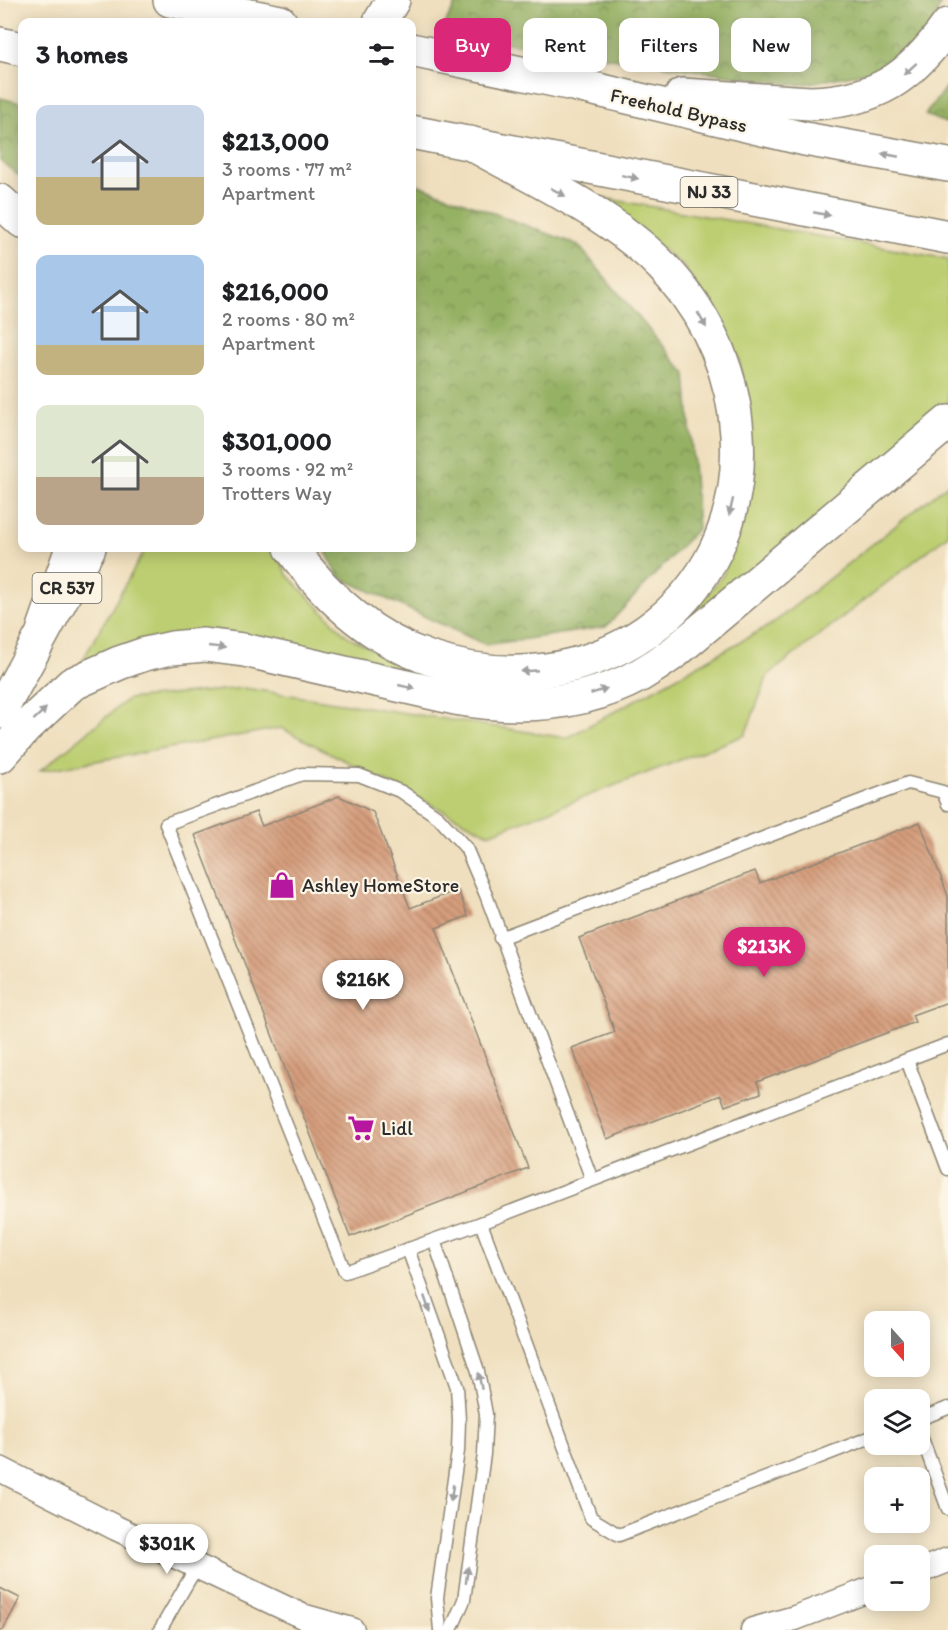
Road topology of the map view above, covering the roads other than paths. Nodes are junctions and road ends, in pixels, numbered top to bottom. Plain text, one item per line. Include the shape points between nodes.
1 (170, 0) edge
2 (393, 0) edge
3 (211, 5) edge
4 (264, 18) edge
5 (382, 18) edge
6 (948, 25) edge
7 (0, 44) edge
8 (18, 48) edge
9 (416, 51) edge
10 (596, 90) junction
11 (416, 133) edge
12 (470, 143) junction
13 (948, 165) edge
14 (0, 201) edge
15 (18, 217) edge
16 (948, 237) edge
17 (948, 422) edge
18 (71, 552) edge
19 (87, 552) edge
20 (294, 552) edge
21 (44, 628) junction
22 (0, 712) edge
23 (0, 756) edge
24 (948, 804) edge
25 (500, 938) junction
26 (948, 1044) edge
27 (907, 1060) junction
28 (948, 1169) edge
29 (592, 1180) junction
30 (481, 1223) junction
31 (434, 1240) junction
32 (408, 1249) junction
33 (948, 1408) edge
34 (930, 1415) edge
35 (864, 1440) edge
36 (928, 1455) edge
37 (0, 1469) edge
38 (948, 1509) edge
39 (948, 1560) edge
40 (197, 1566) junction
41 (930, 1567) edge
42 (864, 1592) edge
43 (160, 1630) edge
44 (352, 1630) edge
45 (440, 1630) edge
46 (451, 1630) edge
47 (753, 1630) edge

1 - 3 main road
2 - 5 main road
3 - 4 main road
6 -> 10 main road via 929,52 903,75 876,91 830,103
7 - 8 main road
9 - 10 main road, Freehold Bypass
13 -> 10 main road, Freehold Bypass via 805,139
11 - 12 main road, NJ 33
12 -> 16 main road, NJ 33
12 -> 20 main road via 575,201 616,229 670,275 703,320 729,382 739,454 736,489 715,554 678,604 639,637 593,659 520,672 466,668 396,644 334,600
14 - 15 main road
23 -> 17 main road via 72,684 119,663 172,648 204,645 244,650 484,703 545,703 603,691 639,675 675,652
18 - 21 main road
19 - 21 main road, CR 537
21 - 22 main road, CR 537
24 - 25 lane via 943,792 908,783
25 - 29 lane
25 - 32 lane via 466,848 438,817 402,792 359,775 302,774 166,824 345,1272
26 - 27 lane
27 - 28 lane
27 - 29 lane
29 - 30 lane
30 - 31 lane
30 - 35 lane via 591,1518 619,1535
31 - 32 lane
46 -> 31 lane via 464,1600 486,1414 478,1371
32 -> 45 lane via 457,1388 458,1451 437,1598
33 - 34 lane
36 - 38 lane
37 - 40 street
39 - 41 street
40 - 43 lane
40 - 44 street via 302,1616
42 - 47 street

